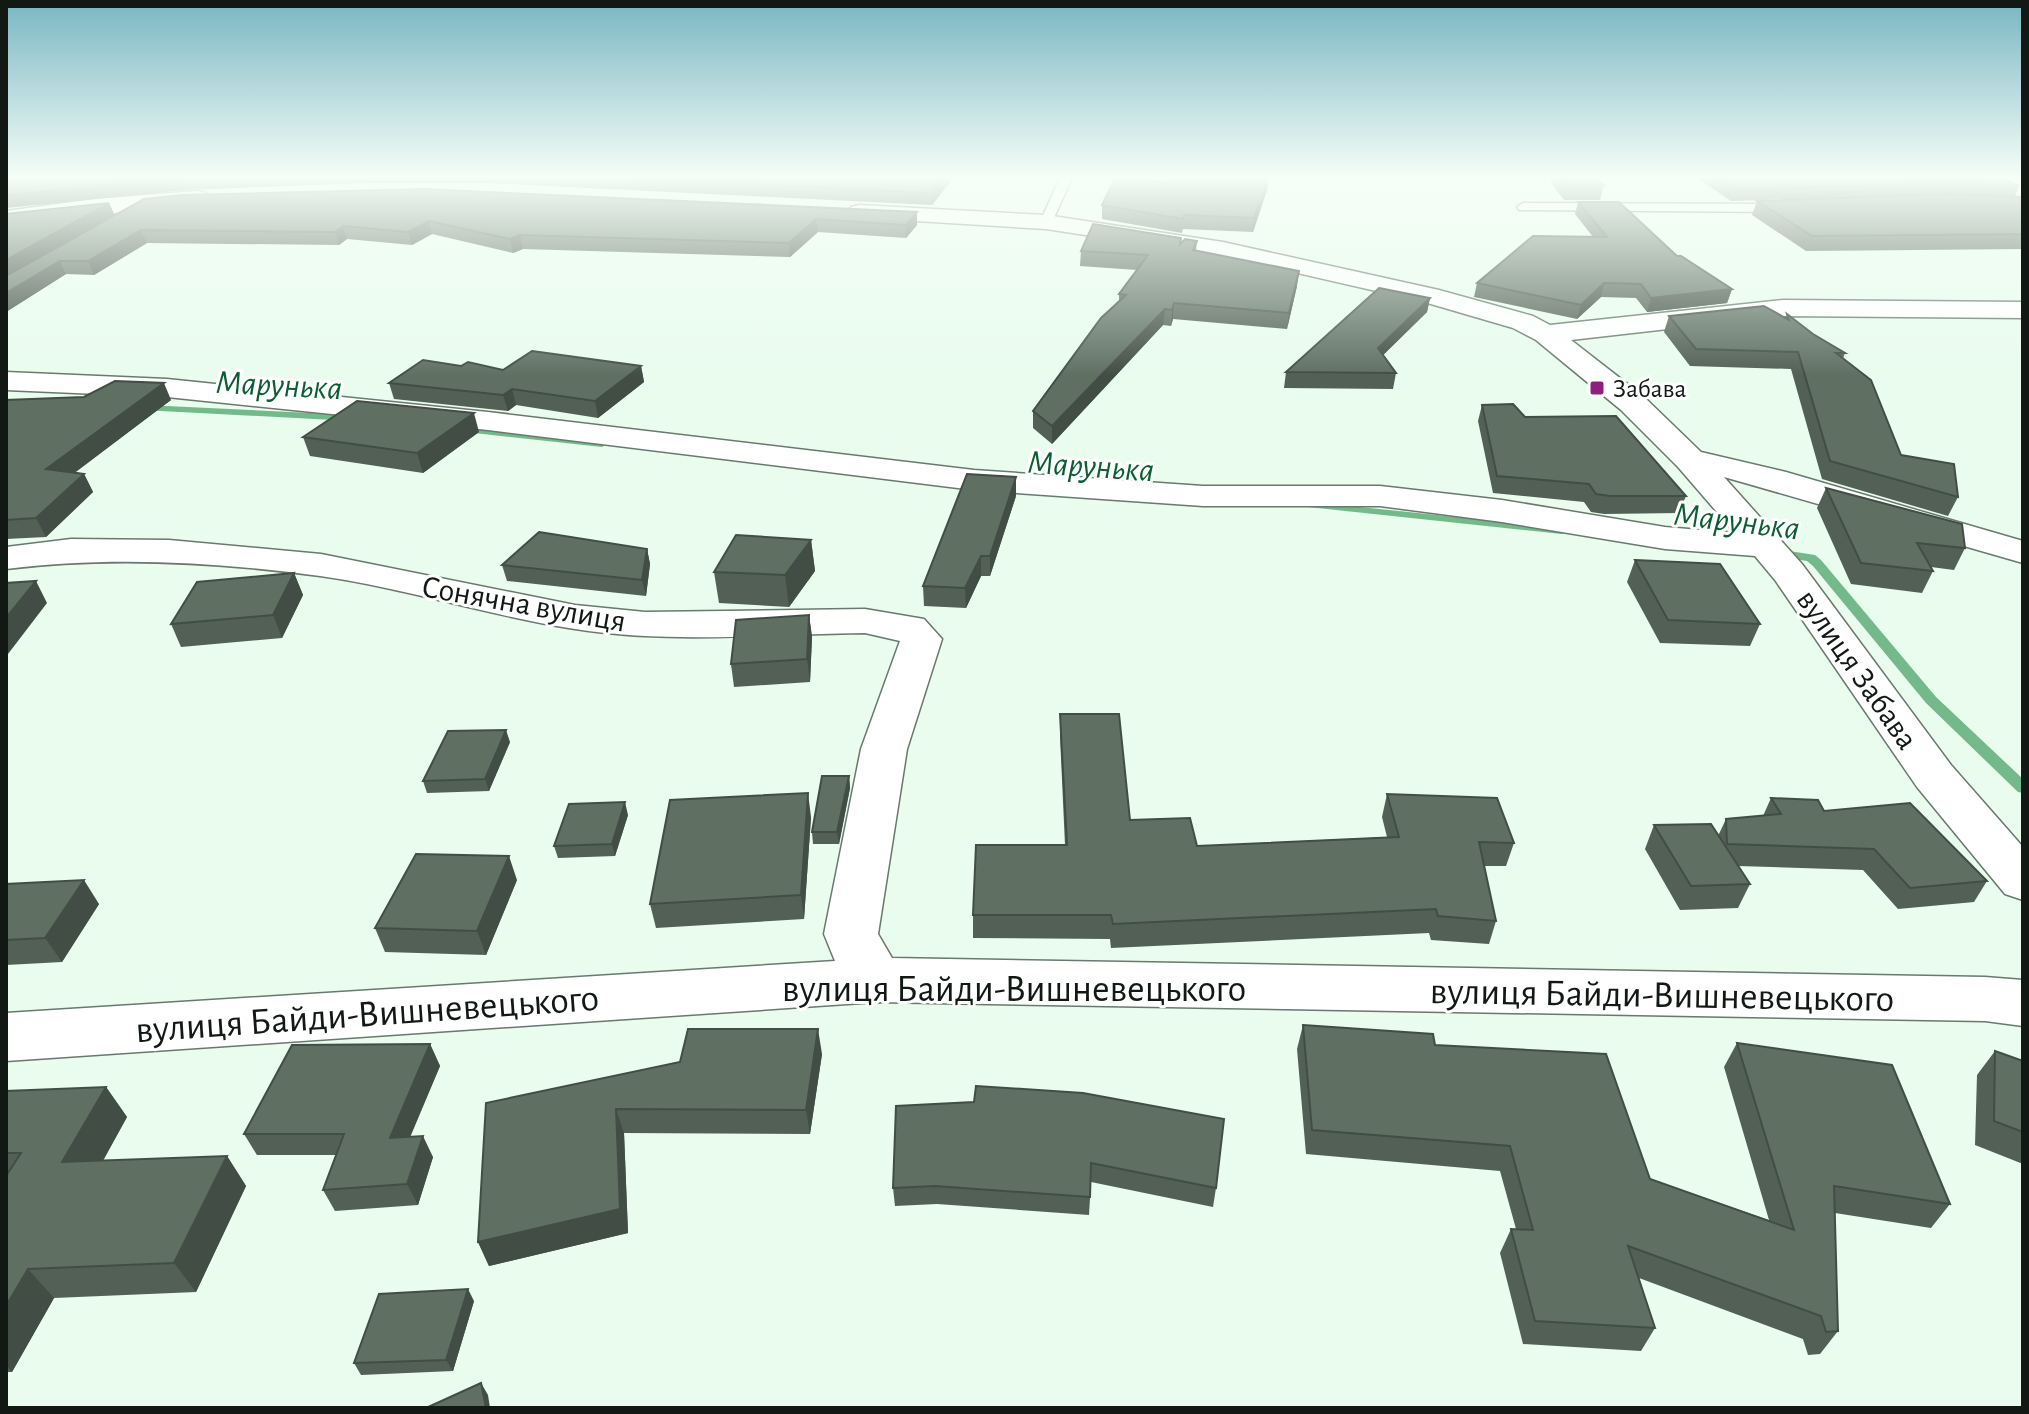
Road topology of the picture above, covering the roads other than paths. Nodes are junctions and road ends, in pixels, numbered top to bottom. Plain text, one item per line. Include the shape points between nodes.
1 (1181, 244) edge
2 (2023, 310) edge
3 (1546, 334) junction
4 (6, 381) edge
5 (1690, 460) junction
6 (2023, 552) edge
7 (1774, 556) junction
8 (6, 558) edge
9 (2023, 881) edge
10 (877, 980) junction
11 (2023, 1003) edge
12 (6, 1037) edge

1 - 3 street, вулиця Забава via 1430,296 1523,322
2 - 3 street, вулиця Забава via 1783,308
3 - 5 street, вулиця Забава via 1632,403
4 - 7 street via 167,388 974,480 1203,496 1380,496
5 - 6 street via 1780,480
5 - 7 street, вулиця Забава
7 - 9 street, вулиця Забава via 1934,776
8 - 10 street, Сонячна вулиця via 71,550 169,551 321,565 575,617 645,624 865,621 910,628 921,639 884,749 851,934
10 - 11 street, вулиця Байди-Вишневецького
10 - 12 street, вулиця Байди-Вишневецького

